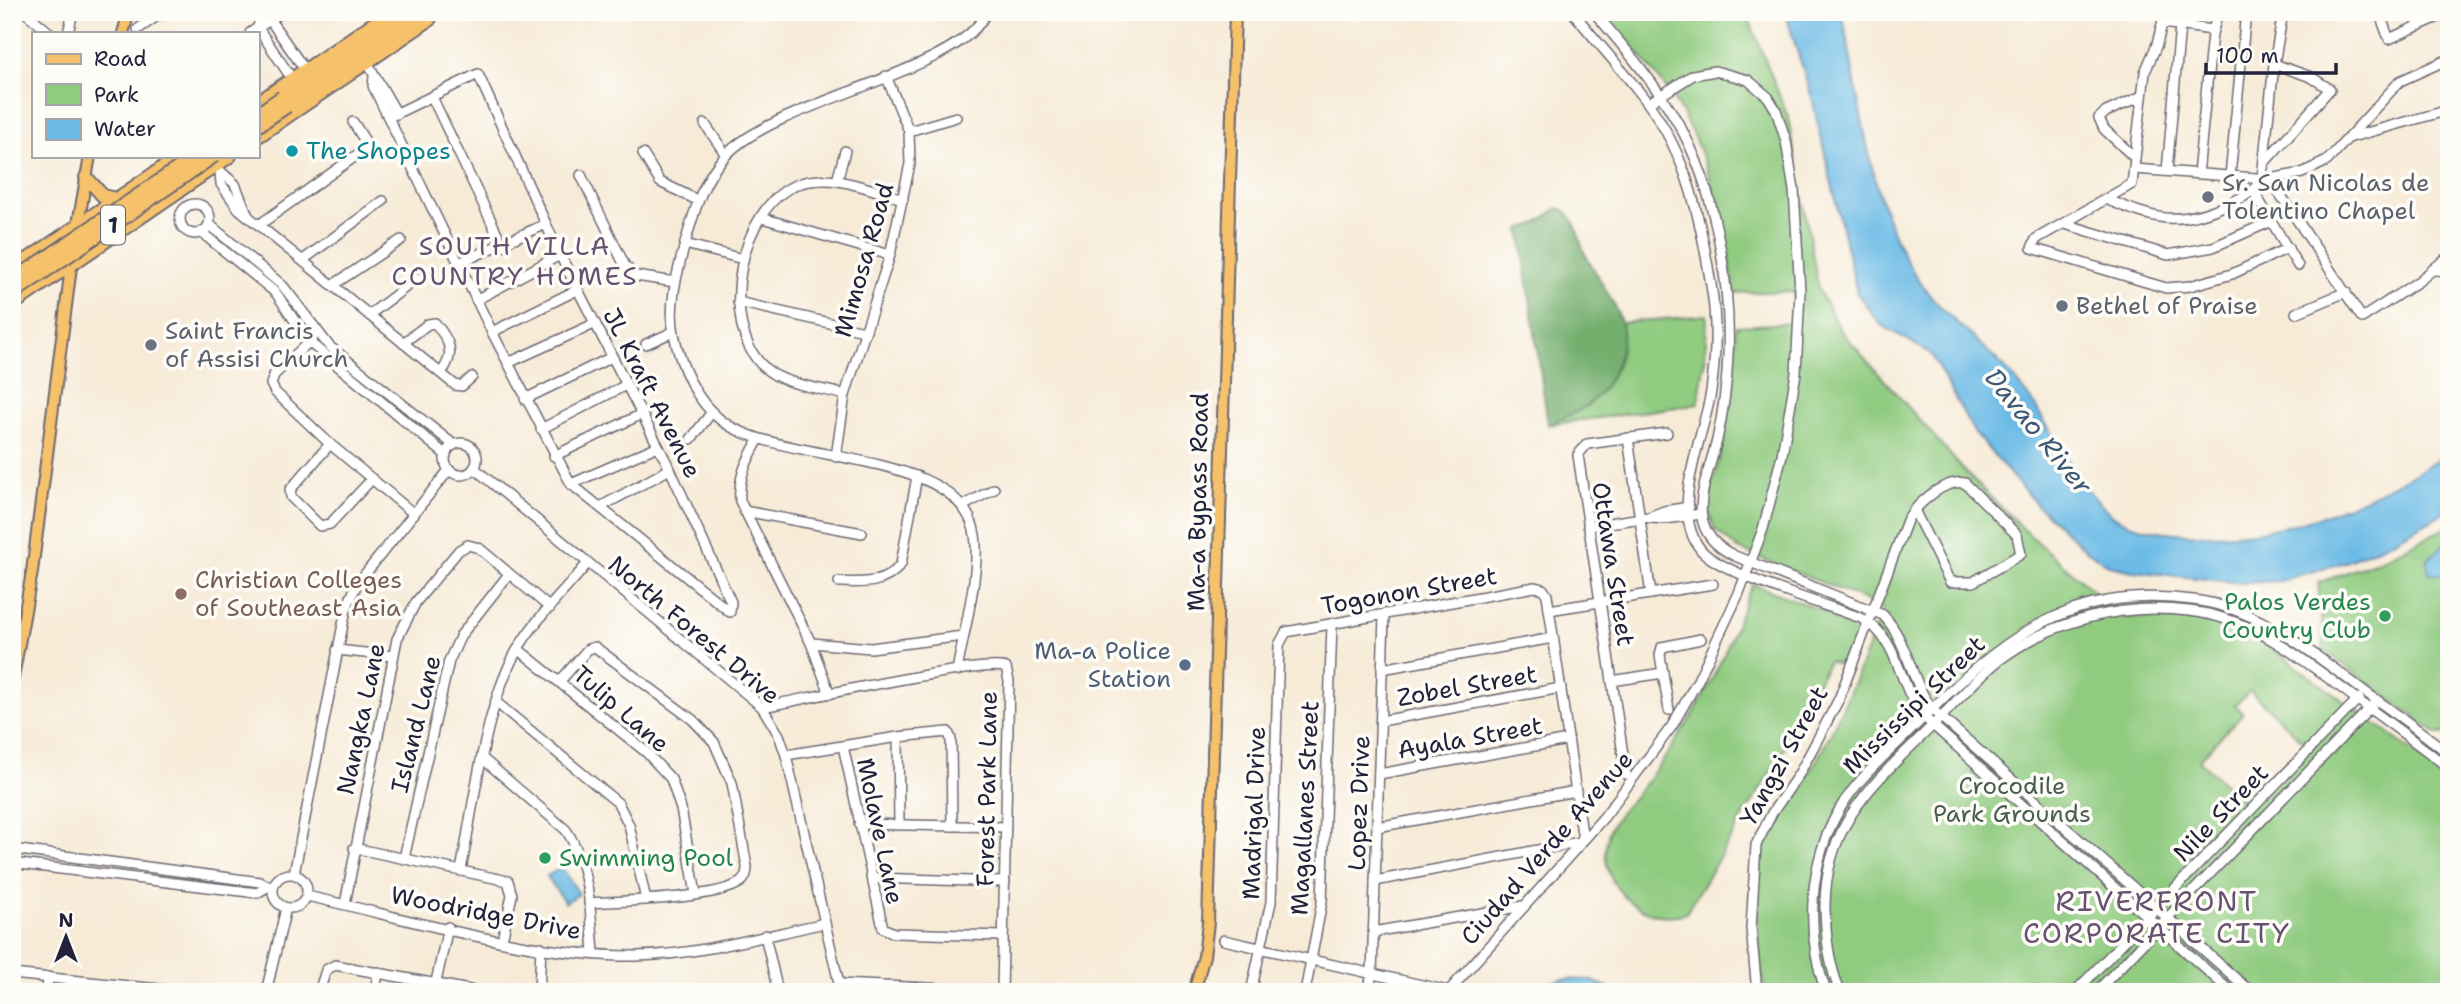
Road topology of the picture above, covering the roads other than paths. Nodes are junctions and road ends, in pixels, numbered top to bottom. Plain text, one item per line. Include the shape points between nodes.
1 (25, 12) edge
2 (73, 12) edge
3 (128, 12) edge
4 (163, 12) edge
5 (282, 12) edge
6 (390, 12) edge
7 (406, 12) edge
8 (424, 12) edge
9 (433, 12) edge
10 (986, 12) edge
11 (1234, 12) edge
12 (1573, 12) edge
13 (1594, 12) edge
14 (2165, 12) edge
15 (2218, 12) edge
16 (2246, 12) edge
17 (2283, 12) edge
18 (2379, 12) edge
19 (2418, 12) edge
20 (2449, 12) edge
21 (258, 15) edge
22 (270, 20) junction
23 (2164, 23) junction
24 (2424, 23) junction
25 (2180, 26) junction
26 (138, 29) dead end
27 (2212, 30) junction
28 (254, 31) edge
29 (49, 32) edge
30 (68, 32) edge
31 (123, 32) edge
32 (279, 33) junction
33 (259, 35) edge
34 (267, 41) junction
35 (2449, 59) edge
36 (367, 62) junction
37 (2274, 64) junction
38 (305, 70) junction
39 (886, 76) junction
40 (292, 79) junction
41 (1661, 95) junction
42 (2142, 96) junction
43 (432, 97) junction
44 (285, 101) junction
45 (259, 103) edge
46 (1649, 103) junction
47 (259, 107) edge
48 (2449, 110) edge
49 (259, 113) edge
50 (393, 116) junction
51 (956, 117) dead end
52 (353, 122) dead end
53 (259, 124) edge
54 (705, 124) dead end
55 (273, 127) junction
56 (909, 131) junction
57 (259, 136) edge
58 (2348, 138) junction
59 (845, 151) dead end
60 (643, 154) dead end
61 (726, 155) junction
62 (90, 158) edge
63 (177, 158) edge
64 (193, 158) edge
65 (2135, 158) junction
66 (215, 162) edge
67 (2264, 163) junction
68 (161, 168) junction
69 (2134, 169) junction
70 (2167, 171) junction
71 (2198, 174) junction
72 (581, 175) dead end
73 (2230, 176) junction
74 (86, 177) junction
75 (2266, 179) junction
76 (837, 181) junction
77 (130, 190) junction
78 (177, 192) junction
79 (2254, 192) junction
80 (1708, 197) junction
81 (117, 199) junction
82 (902, 199) junction
83 (1693, 199) junction
84 (697, 200) junction
85 (2108, 200) junction
86 (383, 201) dead end
87 (187, 206) junction
88 (104, 208) junction
89 (146, 213) junction
90 (762, 218) junction
91 (2272, 221) junction
92 (2065, 223) junction
93 (209, 224) junction
94 (546, 224) junction
95 (259, 225) junction
96 (78, 226) junction
97 (120, 231) junction
98 (201, 232) junction
99 (401, 240) dead end
100 (233, 244) junction
101 (685, 244) junction
102 (503, 246) junction
103 (2288, 248) junction
104 (226, 252) junction
105 (560, 255) junction
106 (890, 255) junction
107 (2449, 256) edge
108 (743, 259) junction
109 (303, 260) junction
110 (24, 262) junction
111 (72, 264) junction
112 (459, 264) junction
113 (2298, 265) dead end
114 (12, 270) edge
115 (2434, 270) junction
116 (2449, 271) edge
117 (418, 278) dead end
118 (12, 281) edge
119 (675, 282) junction
120 (333, 285) junction
121 (40, 286) junction
122 (577, 290) junction
123 (2346, 292) junction
124 (12, 294) edge
125 (476, 300) junction
126 (738, 302) junction
127 (12, 305) edge
128 (2296, 313) dead end
129 (369, 315) junction
130 (594, 324) junction
131 (864, 331) junction
132 (492, 332) junction
133 (673, 332) junction
134 (318, 334) junction
135 (309, 342) junction
136 (403, 343) junction
137 (646, 344) dead end
138 (612, 357) junction
139 (508, 363) junction
140 (441, 373) junction
141 (472, 377) dead end
142 (626, 385) junction
143 (845, 395) junction
144 (525, 399) junction
145 (712, 412) junction
146 (642, 414) junction
147 (541, 429) junction
148 (1667, 433) dead end
149 (1628, 438) junction
150 (691, 439) dead end
151 (759, 439) junction
152 (330, 444) junction
153 (454, 445) junction
154 (658, 446) junction
155 (446, 455) junction
156 (554, 456) junction
157 (836, 457) junction
158 (474, 468) junction
159 (670, 469) junction
160 (449, 470) junction
161 (917, 476) junction
162 (372, 479) junction
163 (571, 484) junction
164 (994, 489) dead end
165 (963, 506) junction
166 (600, 507) junction
167 (1701, 510) junction
168 (1914, 510) junction
169 (744, 511) junction
170 (1687, 512) junction
171 (414, 514) junction
172 (1644, 518) junction
173 (1588, 526) junction
174 (862, 533) dead end
175 (1750, 562) junction
176 (587, 564) junction
177 (509, 574) junction
178 (1746, 575) junction
179 (839, 582) dead end
180 (1713, 584) dead end
181 (1651, 594) junction
182 (1600, 602) junction
183 (550, 608) junction
184 (1549, 610) junction
185 (1875, 610) junction
186 (1384, 616) junction
187 (1870, 623) junction
188 (1332, 625) junction
189 (1283, 634) joint
190 (963, 636) junction
191 (1553, 638) junction
192 (1701, 639) dead end
193 (2292, 639) junction
194 (811, 643) junction
195 (2286, 647) junction
196 (518, 649) junction
197 (337, 650) junction
198 (394, 656) junction
199 (1382, 669) junction
200 (957, 671) junction
201 (1663, 673) junction
202 (560, 681) junction
203 (1612, 681) junction
204 (12, 683) edge
205 (1561, 688) junction
206 (2365, 692) junction
207 (830, 694) junction
208 (2358, 700) junction
209 (2378, 701) junction
210 (496, 703) junction
211 (762, 708) junction
212 (1932, 709) junction
213 (2370, 709) junction
214 (1669, 710) dead end
215 (1941, 717) junction
216 (1923, 718) junction
217 (1381, 721) junction
218 (1933, 726) junction
219 (898, 737) junction
220 (1569, 740) junction
221 (843, 746) junction
222 (2447, 749) edge
223 (786, 755) junction
224 (2435, 758) junction
225 (483, 759) junction
226 (2449, 768) edge
227 (1379, 774) junction
228 (1626, 774) dead end
229 (1576, 791) junction
230 (859, 824) junction
231 (900, 825) junction
232 (952, 826) junction
233 (1006, 827) junction
234 (1377, 827) junction
235 (1582, 841) junction
236 (354, 848) junction
237 (12, 849) edge
238 (404, 858) junction
239 (12, 863) edge
240 (110, 864) junction
241 (461, 870) junction
242 (294, 874) junction
243 (108, 875) junction
244 (871, 878) junction
245 (1375, 881) junction
246 (1005, 882) junction
247 (270, 888) junction
248 (696, 894) junction
249 (307, 896) junction
250 (646, 900) junction
251 (589, 903) junction
252 (345, 904) junction
253 (1523, 906) junction
254 (286, 908) junction
255 (2156, 908) junction
256 (2147, 917) junction
257 (2168, 918) junction
258 (825, 923) junction
259 (2159, 927) junction
260 (448, 928) junction
261 (1373, 932) junction
262 (765, 935) junction
263 (1003, 936) junction
264 (502, 940) junction
265 (1224, 940) dead end
266 (541, 947) junction
267 (1262, 948) junction
268 (594, 953) junction
269 (1313, 960) junction
270 (378, 972) junction
271 (12, 974) edge
272 (1372, 974) junction
273 (48, 977) junction
274 (436, 982) junction
275 (98, 987) edge
276 (840, 988) edge
277 (150, 990) edge
278 (1002, 991) edge
279 (47, 992) edge
280 (188, 992) edge
281 (265, 992) edge
282 (319, 992) edge
283 (375, 992) edge
284 (480, 992) edge
285 (539, 992) edge
286 (778, 992) edge
287 (1017, 992) edge
288 (1194, 992) edge
289 (1251, 992) edge
290 (1305, 992) edge
291 (1368, 992) edge
292 (1448, 992) edge
293 (1757, 992) edge
294 (1826, 992) edge
295 (1840, 992) edge
296 (2075, 992) edge
297 (2096, 992) edge
298 (2231, 992) edge
299 (2250, 992) edge

1 - 29 street
2 - 30 street
3 - 31 main road
4 - 26 street
5 - 22 street
6 - 38 highway
7 - 44 highway
8 - 44 highway
9 - 36 highway via 429,20
10 - 39 street via 963,42
11 - 288 main road, Ma-a Bypass Road via 1208,923
12 - 46 street
13 - 41 street
14 - 23 street
15 - 27 street
16 - 73 street
17 - 37 street
18 - 24 street via 2389,39
19 - 24 street
20 - 24 street
21 - 22 street
21 - 28 street
22 - 28 street
22 - 32 street
23 - 25 street
23 - 42 street via 2146,65
25 - 27 street
25 - 70 street
27 - 71 street
32 - 34 street
32 - 38 street
33 - 34 street
34 - 40 street
35 - 58 street via 2400,81
36 - 50 street via 373,86
36 - 55 highway
37 - 67 street
37 - 67 street via 2330,89
38 - 40 highway
39 - 56 street, Mimosa Road
39 - 61 street via 776,122
40 - 45 highway
41 - 46 street, Ciudad Verde Avenue
41 - 80 street via 1689,145
41 - 175 street, Ciudad Verde Avenue via 1693,75 1715,71 1737,75 1768,97 1786,141 1798,240 1797,360 1782,455
42 - 65 street
42 - 65 street via 2099,118 2104,129
43 - 50 street
43 - 94 street, JL Kraft Avenue via 478,74
43 - 102 street
44 - 49 highway, bridge
44 - 53 highway, bridge
46 - 83 street via 1677,152
47 - 55 highway
48 - 58 street
50 - 112 street
51 - 56 street
52 - 95 street via 365,141 364,150
54 - 61 street
55 - 57 highway
56 - 82 street, Mimosa Road via 910,164
58 - 75 street via 2320,166
59 - 76 street
60 - 84 street via 660,182
61 - 84 street
62 - 74 main road
63 - 68 highway, 1
64 - 118 highway, 1, bridge
65 - 69 street
66 - 78 highway, 1
66 - 95 street via 224,191
66 - 124 highway, 1, bridge
67 - 75 street
68 - 77 highway, 1
68 - 78 highway
69 - 70 street
69 - 85 street via 2130,187
70 - 71 street
71 - 73 street
72 - 119 street via 625,266 636,275
73 - 75 street
74 - 81 highway via 103,196
74 - 96 main road
75 - 79 street
75 - 123 street
76 - 82 street
76 - 90 street via 802,183 783,191 770,202
77 - 81 highway, 1
77 - 89 highway
78 - 87 street
78 - 89 highway, 1
79 - 85 street via 2211,212 2170,221
79 - 91 street
80 - 83 street
80 - 167 street via 1725,282 1728,357 1717,440
81 - 88 highway, 1
82 - 106 street, Mimosa Road
83 - 170 street via 1712,286 1714,357
84 - 101 street
85 - 92 street
86 - 109 street
87 - 93 street via 197,204 206,209
87 - 98 street via 181,214 183,228
88 - 96 highway, 1
88 - 97 highway
89 - 97 highway, 1
90 - 106 street
90 - 108 street
91 - 92 street via 2213,247 2168,255
91 - 103 street
92 - 103 street via 2031,244 2036,250 2166,288 2232,274
93 - 98 street
93 - 100 street
94 - 102 street
94 - 105 street, JL Kraft Avenue
95 - 109 street
96 - 110 highway, 1
96 - 111 main road
97 - 111 highway, 1
98 - 104 street
99 - 120 street
100 - 104 street
100 - 134 street via 283,286
101 - 108 street
101 - 119 street
102 - 112 street
103 - 113 street
104 - 135 street via 276,293
105 - 122 street, JL Kraft Avenue
105 - 125 street
106 - 131 street, Mimosa Road
107 - 115 street
108 - 126 street
109 - 120 street
110 - 114 highway, 1
110 - 121 highway
111 - 121 highway, 1
111 - 204 main road via 32,572
112 - 125 street
115 - 116 street
115 - 123 street via 2362,318
117 - 129 street
119 - 133 street
120 - 129 street
121 - 127 highway, 1
122 - 130 street, JL Kraft Avenue
122 - 132 street
123 - 128 street
125 - 132 street
126 - 131 street
126 - 143 street via 742,333 751,353 767,370
129 - 136 street
130 - 138 street, JL Kraft Avenue
130 - 139 street
131 - 143 street, Mimosa Road
132 - 139 street
133 - 137 street
133 - 145 street via 689,377
134 - 135 street
134 - 153 street
135 - 152 street via 274,375 271,384
135 - 155 street
136 - 140 street
136 - 140 street via 425,325 435,323 452,355
138 - 142 street, JL Kraft Avenue
138 - 144 street
139 - 144 street
140 - 141 street via 460,387
142 - 146 street, JL Kraft Avenue
142 - 147 street
143 - 157 street, Mimosa Road
144 - 147 street
145 - 150 street
145 - 151 street
146 - 154 street, JL Kraft Avenue
146 - 156 street
147 - 156 street
148 - 149 street, Ottawa Street
149 - 172 street
149 - 173 street, Ottawa Street via 1587,444 1578,452
151 - 157 street
151 - 169 street via 740,481
152 - 162 street
152 - 162 street via 290,490 320,526 330,524
153 - 155 street
153 - 158 street via 473,449 477,458
154 - 159 street, JL Kraft Avenue
154 - 163 street
155 - 160 street
156 - 163 street
157 - 161 street
158 - 160 street via 462,475
158 - 176 street, North Forest Drive
159 - 166 street
159 - 166 street, JL Kraft Avenue via 732,611
160 - 171 street
161 - 165 street via 948,491
161 - 179 street via 901,565 882,580
162 - 171 street
163 - 166 street
164 - 165 street
165 - 190 street via 971,520 976,549
167 - 170 street
167 - 175 street via 1714,542
168 - 168 street, Yangzi Street via 1938,491 1965,483 2017,534 2021,554 1973,582 1950,582
168 - 185 street, Yangzi Street via 1904,526
169 - 174 street
169 - 194 street
170 - 172 street via 1664,511
170 - 178 street via 1701,550
171 - 197 street via 357,584
172 - 173 street
172 - 181 street
173 - 182 street, Ottawa Street
175 - 178 street, Ciudad Verde Avenue
175 - 185 street
176 - 183 street
176 - 211 street, North Forest Drive
177 - 183 street, Nangka Lane
177 - 198 street, Nangka Lane via 479,548 463,546 416,602 397,639
177 - 238 street, Island Lane via 461,635 449,661
178 - 187 street
178 - 235 street, Ciudad Verde Avenue via 1672,726
180 - 181 street
181 - 182 street
182 - 184 street
182 - 203 street, Ottawa Street
183 - 196 street
184 - 186 street, Togonon Street via 1543,589 1535,587
184 - 191 street
185 - 187 street, Yangzi Street
185 - 212 street via 1897,633
186 - 188 street, Togonon Street
186 - 199 street, Lopez Drive
187 - 216 street via 1887,640
187 - 293 street, Yangzi Street via 1824,729 1756,845 1750,905
188 - 189 street, Togonon Street
188 - 269 street, Magallanes Street via 1322,902
189 - 267 street, Madrigal Drive via 1270,902
190 - 194 street via 871,648
190 - 200 street
191 - 199 street
191 - 205 street
192 - 201 street via 1662,648
193 - 195 street
193 - 206 street, Mississipi Street
193 - 212 street, Mississipi Street via 2250,615 2210,603 2151,597 2101,601 2022,632 1992,653
194 - 207 street
195 - 208 street, Mississipi Street
195 - 215 street, Mississipi Street via 2247,626 2207,614 2151,609 2105,613 2026,642 1998,661
196 - 202 street, Tulip Lane
196 - 210 street
197 - 198 street
197 - 242 street
198 - 236 street, Nangka Lane
199 - 217 street, Lopez Drive
200 - 207 street, Forest Park Lane
200 - 233 street, Forest Park Lane via 999,665 1008,672
201 - 203 street
201 - 214 street
202 - 248 street, Tulip Lane via 646,752 671,779 681,808
202 - 248 street via 588,649 599,649 699,725 714,742 732,783 747,871 738,884
203 - 228 street, Ottawa Street
205 - 217 street, Zobel Street
205 - 220 street
206 - 208 street, Nile Street
206 - 209 street, Mississipi Street
207 - 211 street, Forest Park Lane
208 - 213 street, Mississipi Street
208 - 255 street, Nile Street
209 - 213 street, Nile Street
209 - 222 street, Mississipi Street
210 - 225 street
210 - 250 street via 618,803 629,825
211 - 223 street, North Forest Drive
212 - 215 street
212 - 216 street, Mississipi Street
213 - 224 street, Mississipi Street
213 - 257 street, Nile Street
215 - 218 street, Mississipi Street
215 - 255 street
216 - 218 street
216 - 294 street, Mississipi Street via 1856,787 1829,832 1813,902 1815,949
217 - 227 street, Lopez Drive
218 - 256 street
218 - 295 street, Mississipi Street via 1877,780 1838,835 1826,879 1825,925 1830,967
219 - 221 street
219 - 231 street
219 - 232 street via 941,731 950,734
220 - 227 street, Ayala Street
220 - 229 street
221 - 223 street
221 - 230 street, Molave Lane
222 - 224 street
223 - 258 street, North Forest Drive
224 - 226 street, Mississipi Street
225 - 241 street
225 - 251 street via 565,830 578,851
227 - 234 street, Lopez Drive
229 - 234 street
229 - 235 street
230 - 231 street
230 - 244 street, Molave Lane
231 - 232 street
232 - 233 street
233 - 246 street, Forest Park Lane
234 - 245 street, Lopez Drive
235 - 245 street
235 - 253 street, Ciudad Verde Avenue
236 - 238 street
236 - 252 street, Nangka Lane
237 - 240 street
238 - 241 street
239 - 243 street
240 - 243 street
240 - 247 street via 260,882
241 - 264 street via 511,884
242 - 247 street via 279,878
242 - 249 street via 305,883
243 - 247 street via 257,893
244 - 246 street
244 - 263 street, Molave Lane via 881,925 887,931
245 - 261 street, Lopez Drive
246 - 263 street, Forest Park Lane
247 - 254 street via 275,901
248 - 250 street
249 - 252 street, Woodridge Drive
249 - 254 street via 300,905
250 - 251 street
251 - 268 street
252 - 260 street, Woodridge Drive
253 - 261 street
253 - 292 street, Ciudad Verde Avenue
254 - 281 street
255 - 256 street, Nile Street
255 - 257 street
256 - 259 street
256 - 296 street, Nile Street
257 - 259 street, Nile Street
257 - 299 street
258 - 262 street, Woodridge Drive
258 - 276 street, North Forest Drive
259 - 297 street, Nile Street
259 - 298 street
260 - 264 street, Woodridge Drive
260 - 274 street
261 - 272 street, Lopez Drive
262 - 268 street, Woodridge Drive via 678,953
262 - 286 street
263 - 278 street, Forest Park Lane
264 - 266 street, Woodridge Drive
265 - 267 street
266 - 268 street, Woodridge Drive
266 - 285 street
267 - 269 street
267 - 289 street, Madrigal Drive
269 - 272 street
269 - 290 street, Magallanes Street
270 - 274 street
270 - 282 street via 330,966
270 - 283 street
271 - 273 street
272 - 291 street, Lopez Drive
272 - 292 street
273 - 275 street
273 - 279 street
274 - 284 street
275 - 277 street
276 - 278 street
277 - 280 street
278 - 287 street

